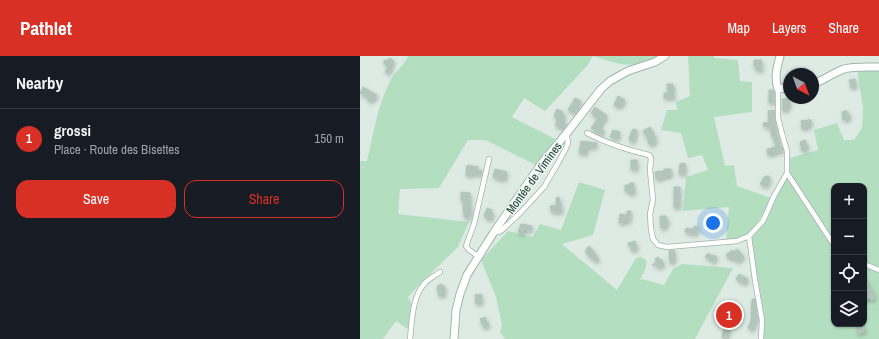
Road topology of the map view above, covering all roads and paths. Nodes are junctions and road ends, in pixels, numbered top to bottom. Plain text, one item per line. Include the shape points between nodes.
1 (665, 56) edge
2 (780, 56) edge
3 (879, 66) edge
4 (819, 82) edge
5 (783, 88) edge
6 (778, 89) junction
7 (587, 133) dead end
8 (566, 134) junction
9 (489, 159) dead end
10 (787, 173) junction
11 (494, 232) junction
12 (749, 236) junction
13 (831, 240) edge
14 (478, 256) junction
15 (867, 265) edge
16 (879, 270) edge
17 (440, 272) dead end
18 (410, 339) edge
19 (454, 339) edge
20 (761, 339) edge

1 - 8 street, Montée de Vimines via 628,71 605,85
2 - 6 street via 776,74
3 - 4 street via 844,69
5 - 6 street
6 - 10 street via 778,118 787,151
7 - 12 street via 604,142 649,155 653,200 650,214 651,229 653,239 658,245 667,247 737,241
8 - 11 street, Montée de Vimines via 541,164
8 - 11 street via 567,146 544,187 502,230
9 - 14 street via 474,224 466,246
10 - 12 street via 762,221
10 - 13 street
11 - 14 street, Montée de Vimines
12 - 20 street via 762,320
14 - 19 street, Montée de Vimines via 460,294
15 - 16 street
17 - 18 street via 425,283 418,294

